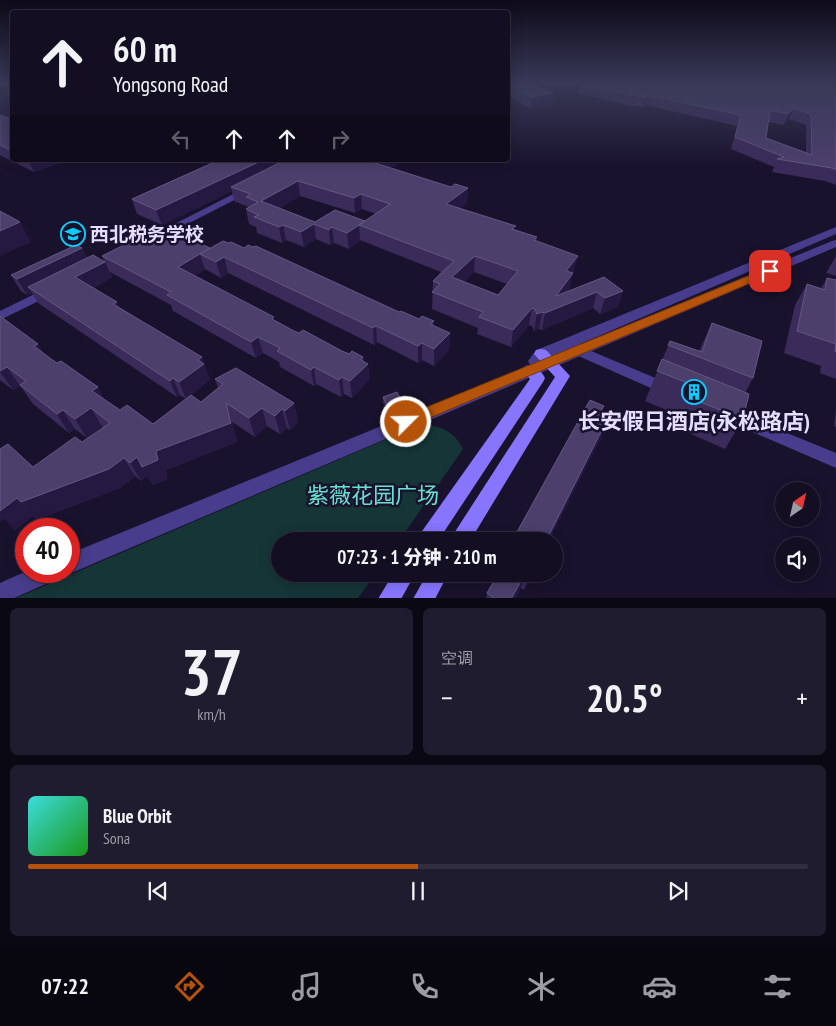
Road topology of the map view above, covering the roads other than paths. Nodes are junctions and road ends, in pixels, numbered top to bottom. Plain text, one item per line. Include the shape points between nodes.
1 (253, 187) edge
2 (836, 230) edge
3 (148, 240) edge
4 (836, 243) edge
5 (61, 284) edge
6 (0, 316) edge
7 (574, 346) junction
8 (545, 359) junction
9 (530, 370) junction
10 (680, 394) edge
11 (708, 406) edge
12 (836, 461) edge
13 (433, 532) edge
14 (465, 532) edge
15 (80, 559) edge
16 (399, 582) edge
17 (433, 582) edge
18 (24, 583) edge
19 (0, 593) edge
20 (388, 598) edge
21 (423, 598) edge

1 - 3 street
2 - 7 street
4 - 7 street
5 - 6 street
7 - 8 street
7 - 10 street
8 - 9 street
8 - 14 main road via 563,376
9 - 13 main road via 538,378
9 - 15 street
11 - 12 street
16 - 20 main road
17 - 21 main road
18 - 19 street

